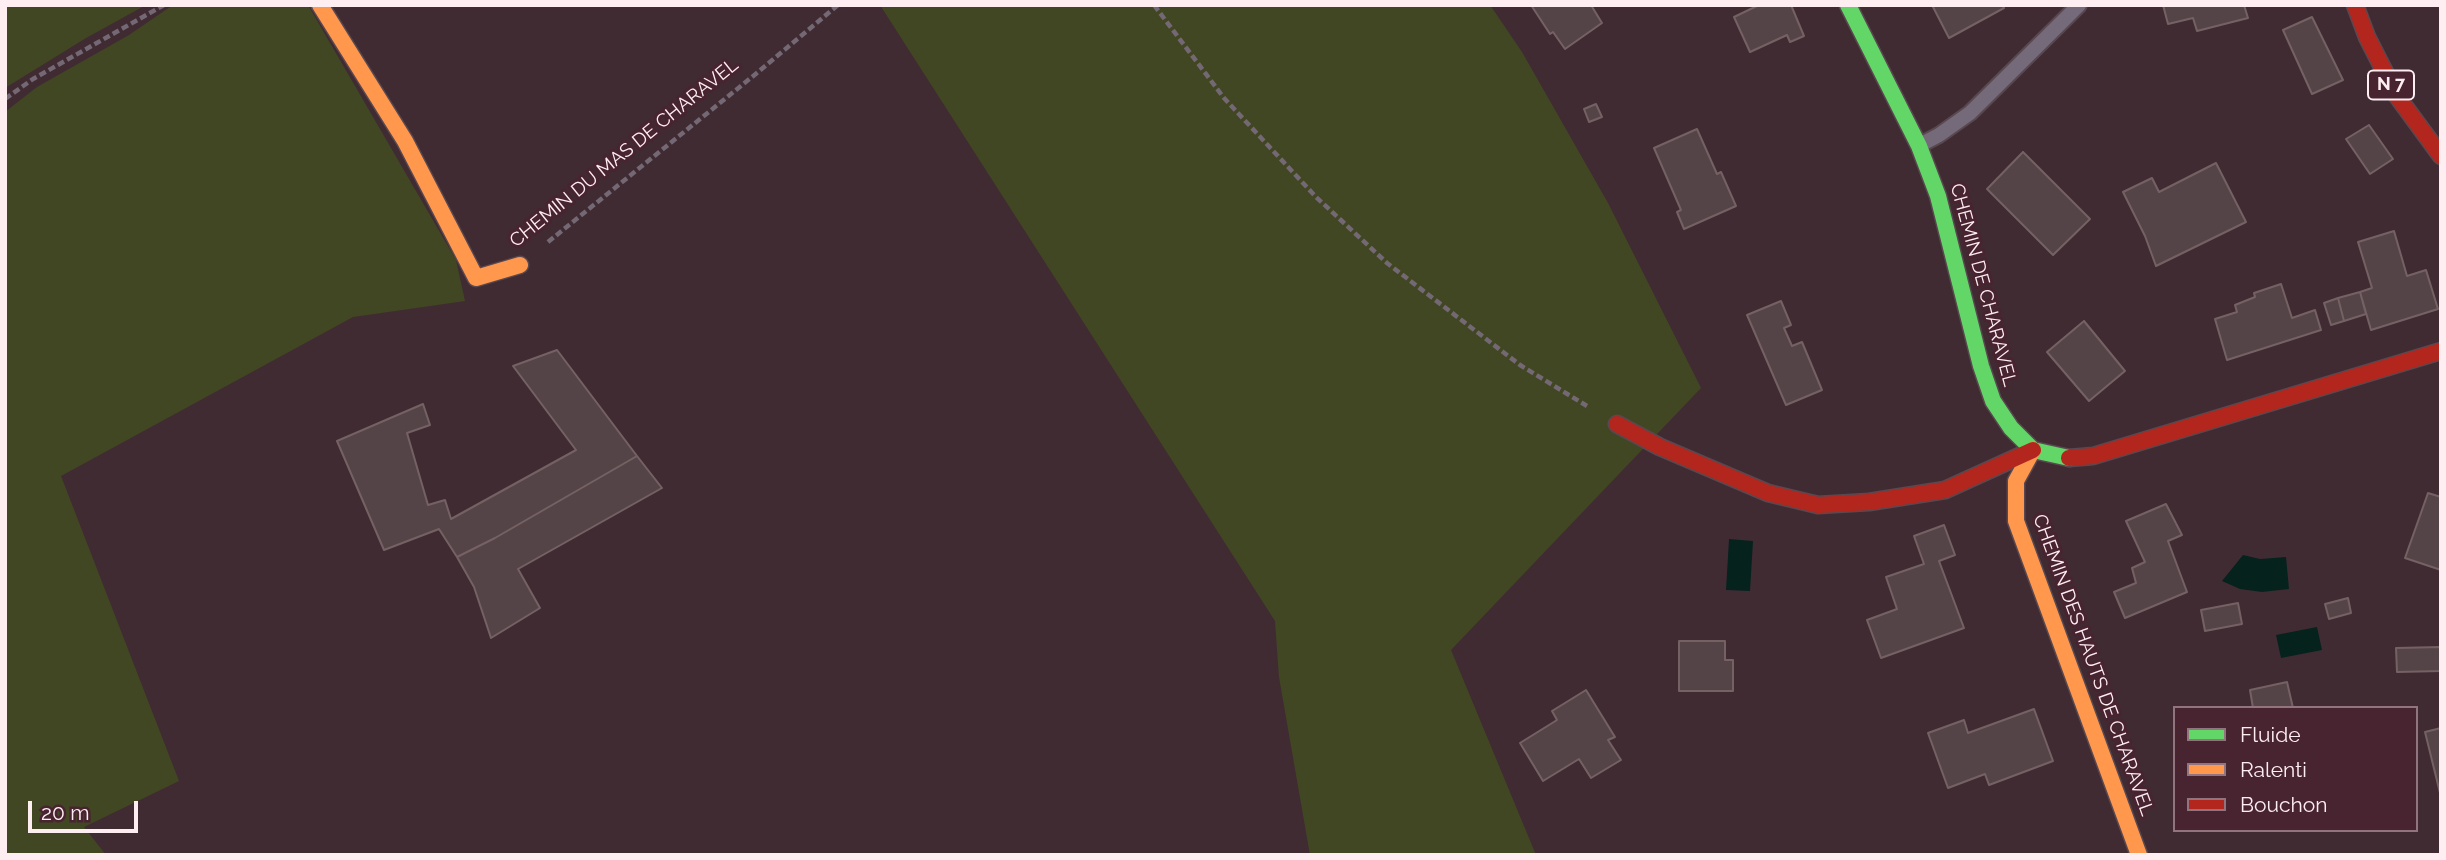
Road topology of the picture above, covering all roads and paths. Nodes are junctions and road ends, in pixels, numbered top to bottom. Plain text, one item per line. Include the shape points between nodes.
1 (164, 5) edge
2 (320, 5) edge
3 (838, 5) edge
4 (1154, 5) edge
5 (1848, 5) edge
6 (2079, 5) edge
7 (2355, 5) edge
8 (5, 99) edge
9 (1919, 146) junction
10 (2441, 156) edge
11 (520, 265) joint
12 (2441, 351) edge
13 (1617, 424) joint
14 (2033, 450) junction
15 (2139, 855) edge

1 - 8 path
2 - 11 street, CHEMIN DU MAS DE CHARAVEL via 405,141 476,278
3 - 11 path, CHEMIN DU MAS DE CHARAVEL
4 - 13 path via 1224,98 1387,263 1520,366
5 - 9 street, CHEMIN DE CHARAVEL
6 - 9 lane via 1970,113
7 - 10 street, N 7 via 2397,96
9 - 14 street, CHEMIN DE CHARAVEL via 1938,196 1993,401
12 - 14 street via 2092,456 2063,458
13 - 14 street via 1769,493 1818,505 1945,489
14 - 15 street, CHEMIN DES HAUTS DE CHARAVEL via 2015,481 2016,522

